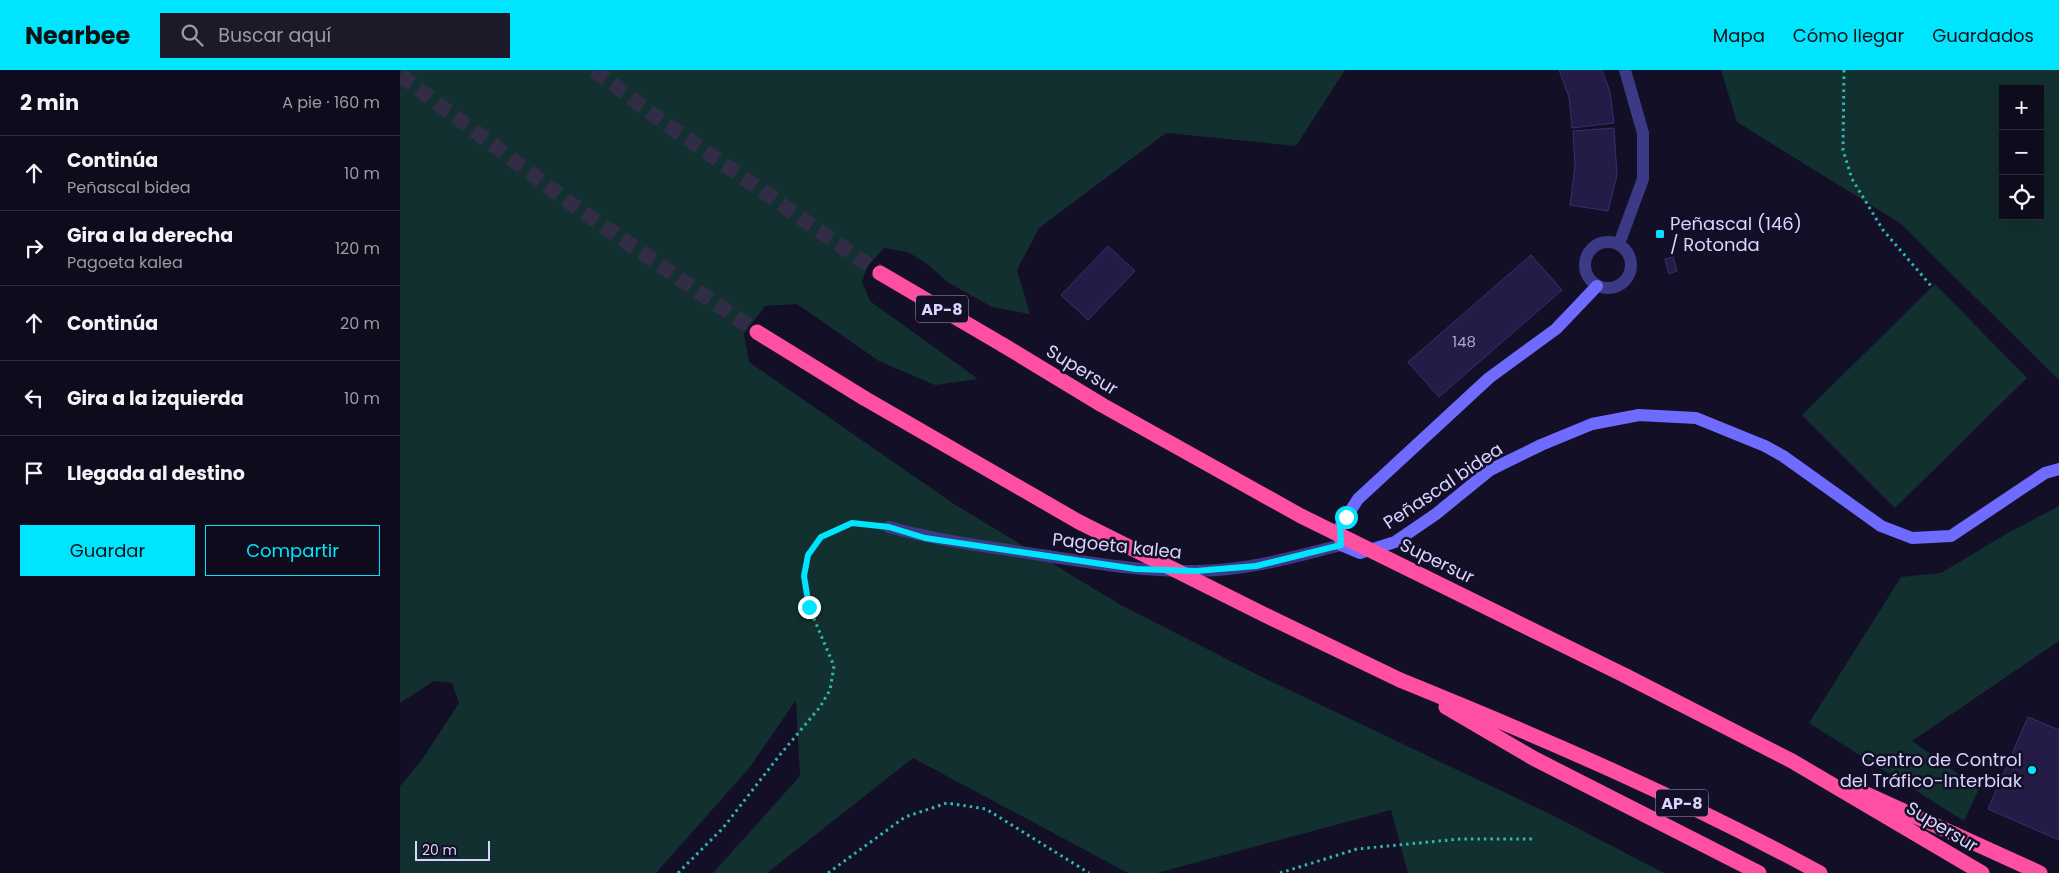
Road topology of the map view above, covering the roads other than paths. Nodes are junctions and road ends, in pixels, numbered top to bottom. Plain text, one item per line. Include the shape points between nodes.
1 (1625, 70) edge
2 (1618, 244) junction
3 (880, 273) tunnel mouth
4 (1596, 286) junction
5 (757, 332) tunnel mouth
6 (2059, 469) edge
7 (889, 527) road end
8 (1341, 545) junction
9 (1400, 680) junction
10 (1792, 761) junction
11 (1758, 873) edge
12 (1820, 873) edge
13 (1982, 873) edge
14 (2040, 873) edge

1 - 2 street via 1643,133 1643,179
2 - 4 street via 1603,242 1586,258 1586,274
2 - 4 street via 1632,262 1629,276 1618,287
3 - 10 highway, Supersur / AP-8, bridge via 1102,405 1302,516
4 - 8 street via 1556,330 1489,378 1358,499 1340,526
5 - 9 highway, AP-8, bridge via 1079,522
6 - 8 street, Peñascal bidea via 2045,473 1951,536 1912,538 1881,526 1765,446 1696,418 1639,415 1592,424 1490,470 1395,542 1360,553
7 - 8 street, Pagoeta kalea via 925,538 1118,566 1196,571 1256,566
9 - 11 highway via 1532,758
9 - 12 highway, AP-8 via 1542,738 1749,834
10 - 13 highway, Supersur / AP-8
10 - 14 highway, AP-8

